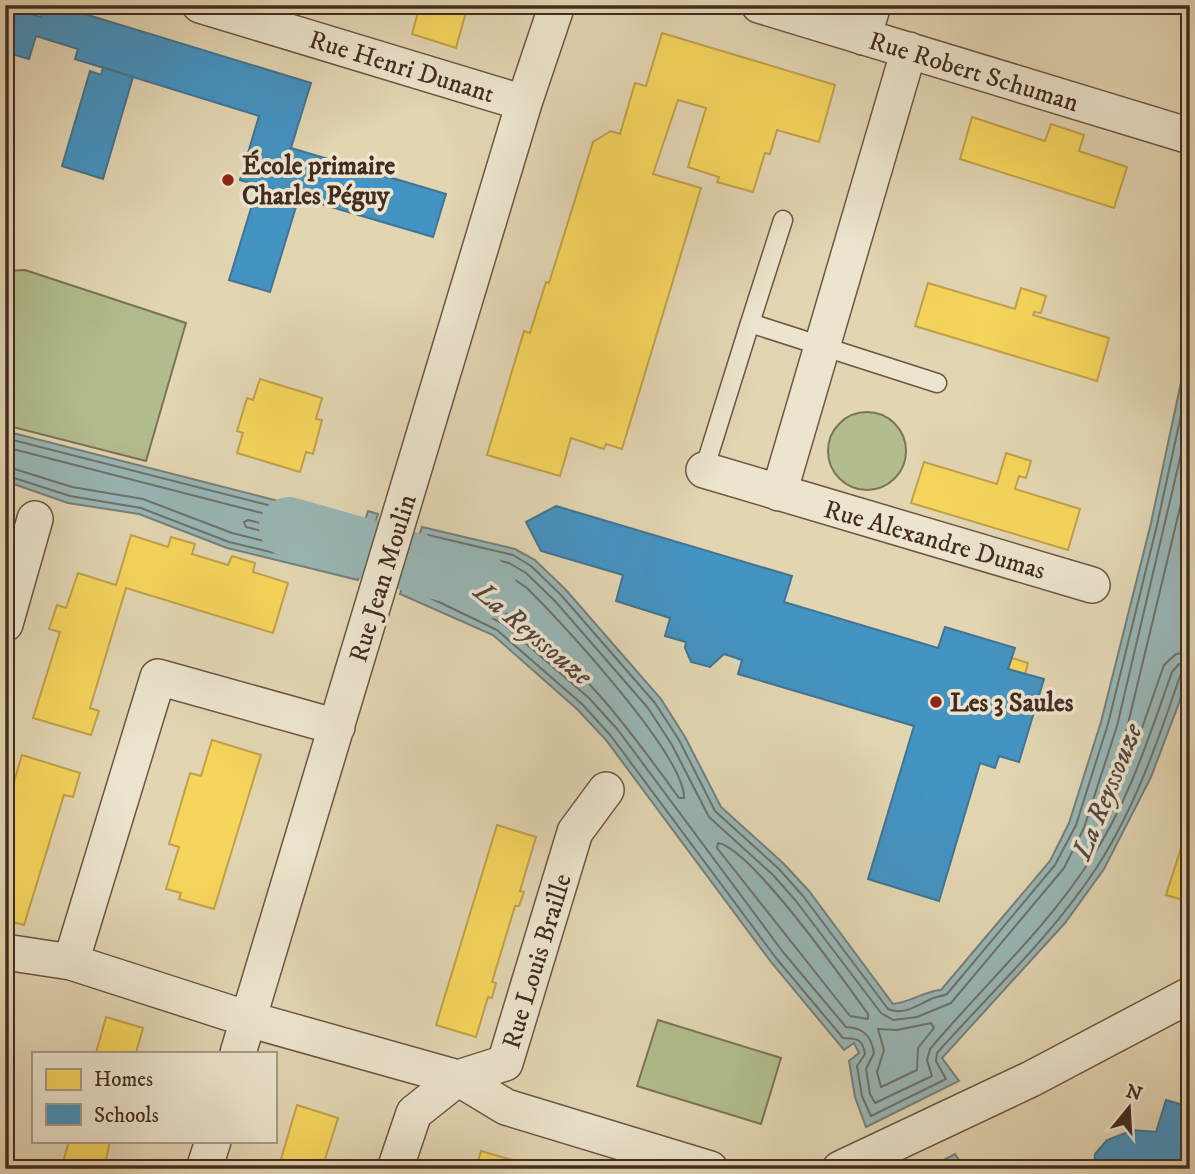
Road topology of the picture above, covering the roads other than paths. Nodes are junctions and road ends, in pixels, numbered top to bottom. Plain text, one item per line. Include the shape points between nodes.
1 (200, 5) edge
2 (557, 5) edge
3 (759, 5) edge
4 (868, 21) edge
5 (909, 50) junction
6 (524, 103) junction
7 (1184, 134) edge
8 (783, 220) dead end
9 (750, 323) junction
10 (823, 345) junction
11 (937, 383) dead end
12 (704, 470) joint
13 (779, 493) junction
14 (35, 519) dead end
15 (1092, 585) dead end
16 (5, 624) edge
17 (337, 727) junction
18 (606, 790) dead end
19 (5, 952) edge
20 (71, 962) junction
21 (1189, 995) edge
22 (248, 1019) junction
23 (238, 1052) edge
24 (457, 1078) junction
25 (212, 1142) edge
26 (204, 1169) edge
27 (395, 1169) edge
28 (710, 1169) edge
29 (841, 1169) edge

1 - 6 street, Rue Henri Dunant
2 - 6 street
3 - 4 street, Rue Robert Schuman
4 - 5 street, Rue Robert Schuman
5 - 7 street, Rue Robert Schuman
5 - 10 street
6 - 17 street, Rue Jean Moulin
8 - 9 lane, Rue Alexandre Dumas
9 - 10 lane
9 - 12 lane, Rue Alexandre Dumas
10 - 11 lane
10 - 13 street
12 - 13 street, Rue Alexandre Dumas
13 - 15 street, Rue Alexandre Dumas
14 - 16 street
17 - 20 street via 158,677
17 - 22 street, Rue Jean Moulin
18 - 24 street, Rue Louis Braille via 575,832 505,1063
19 - 20 street
20 - 22 street
21 - 29 street via 1031,1079
22 - 23 street, Rue Jean Moulin
22 - 24 street
24 - 27 street, Rue Louis Braille via 414,1113
24 - 28 street via 506,1107
25 - 26 street

